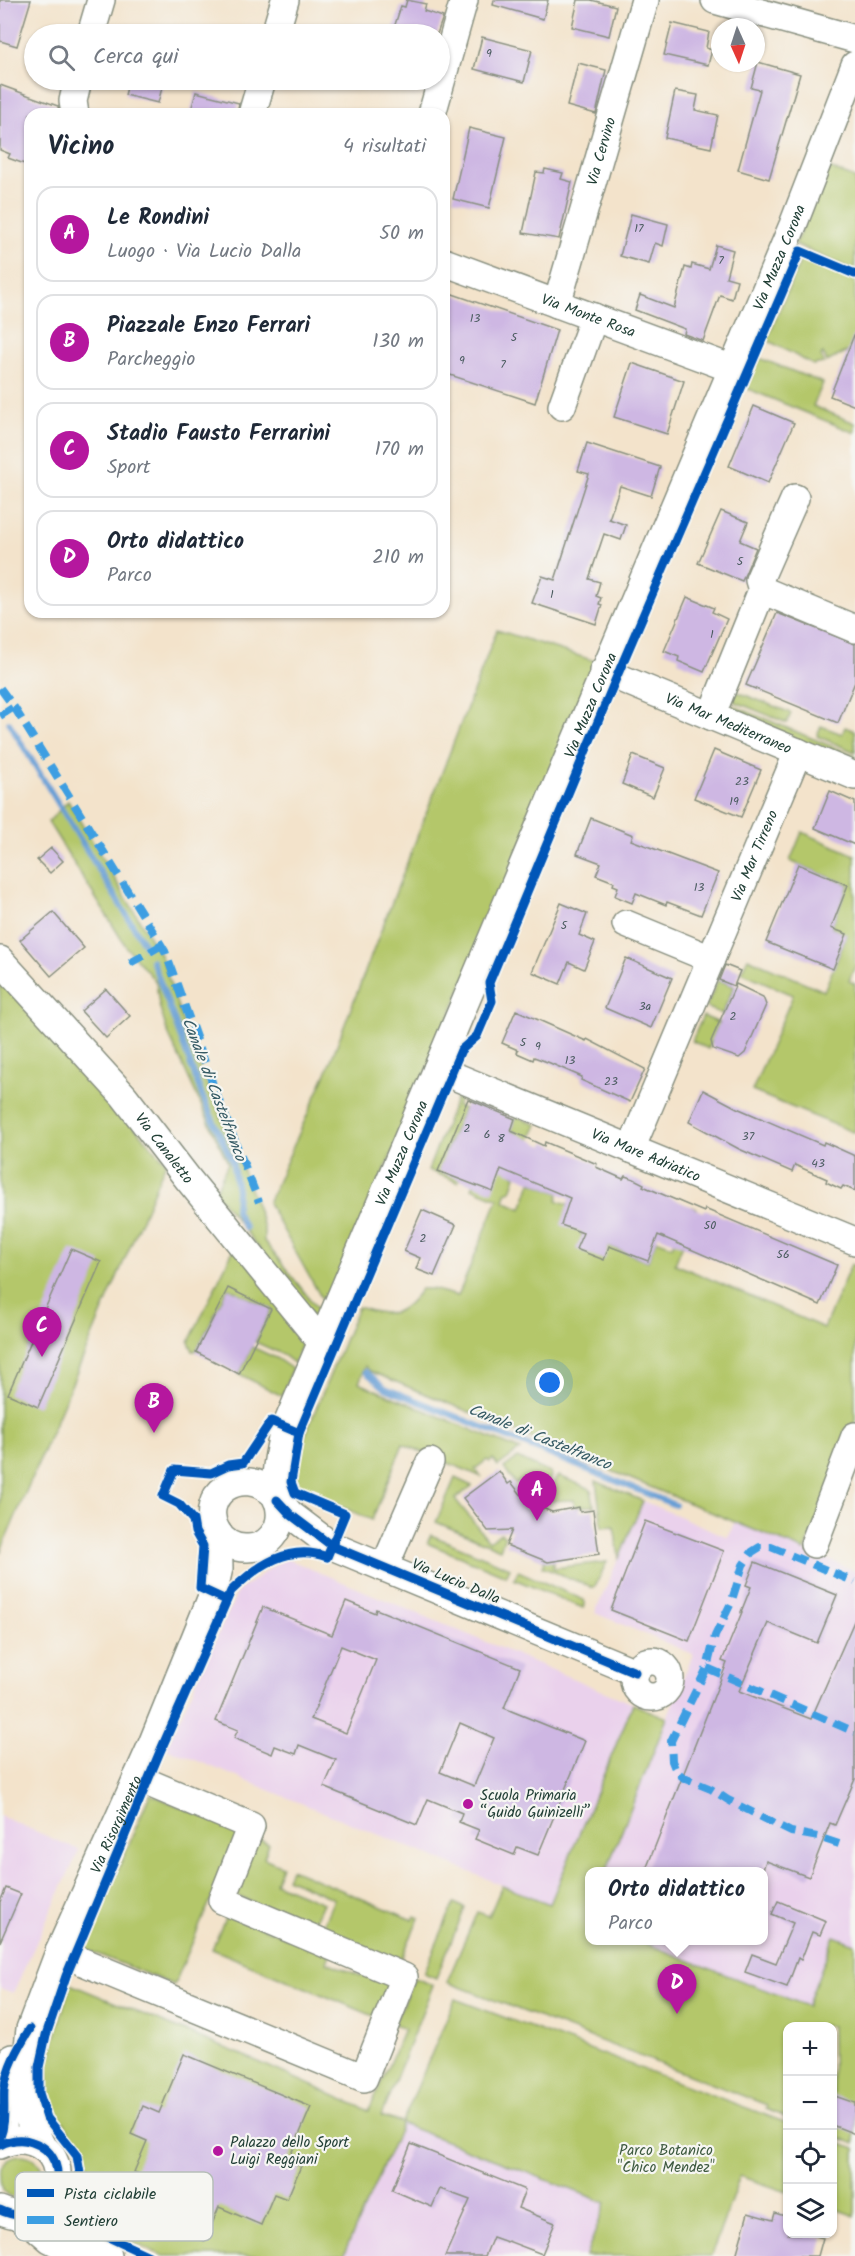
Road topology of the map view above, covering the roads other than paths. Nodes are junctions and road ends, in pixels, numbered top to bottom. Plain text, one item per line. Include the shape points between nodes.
1 (101, 0) edge
2 (285, 0) edge
3 (464, 0) edge
4 (645, 0) edge
5 (715, 0) edge
6 (94, 24) edge
7 (278, 24) edge
8 (855, 39) edge
9 (450, 50) edge
10 (855, 65) edge
11 (76, 90) edge
12 (259, 90) edge
13 (439, 90) edge
14 (74, 108) edge
15 (254, 108) edge
16 (434, 108) edge
17 (450, 264) edge
18 (557, 304) junction
19 (594, 317) junction
20 (733, 369) junction
21 (562, 406) dead end
22 (795, 498) dead end
23 (762, 590) junction
24 (855, 629) edge
25 (603, 671) junction
26 (711, 716) junction
27 (798, 752) junction
28 (855, 776) edge
29 (626, 924) dead end
30 (711, 959) junction
31 (0, 960) edge
32 (437, 1069) junction
33 (631, 1149) junction
34 (855, 1241) edge
35 (322, 1343) junction
36 (283, 1434) junction
37 (855, 1436) edge
38 (430, 1462) dead end
39 (239, 1482) junction
40 (277, 1498) junction
41 (218, 1533) junction
42 (260, 1544) junction
43 (814, 1544) dead end
44 (332, 1546) junction
45 (384, 1568) junction
46 (216, 1588) junction
47 (635, 1672) dead end
48 (137, 1778) junction
49 (59, 1952) junction
50 (30, 2029) junction
51 (0, 2137) edge
52 (0, 2145) edge
53 (42, 2147) junction
54 (57, 2172) edge
55 (54, 2241) edge
56 (88, 2241) edge
57 (82, 2256) edge
58 (108, 2256) edge

1 - 6 street
2 - 7 street
3 - 9 street
4 - 18 street, Via Cervino
5 - 8 street
10 - 20 street, Via Muzza Corona
11 - 14 street
12 - 15 street
13 - 16 street
17 - 18 street, Via Monte Rosa
18 - 19 street, Via Monte Rosa
19 - 20 street, Via Monte Rosa
19 - 21 street
20 - 25 street, Via Muzza Corona
22 - 23 street via 759,580
23 - 24 street
23 - 26 street
25 - 26 street, Via Mar Mediterraneo
25 - 32 street, Via Muzza Corona
26 - 27 street, Via Mar Mediterraneo
27 - 28 street, Via Mar Mediterraneo
27 - 30 street, Via Mar Tirreno
29 - 30 street
30 - 33 street, Via Mar Tirreno
31 - 35 street, Via Canaletto via 124,1096
32 - 33 street, Via Mare Adriatico
32 - 35 street, Via Muzza Corona
33 - 34 street, Via Mare Adriatico
35 - 36 street, Via Risorgimento
36 - 39 street, Via Risorgimento
36 - 40 street, Via Risorgimento
37 - 43 street
38 - 45 street
39 - 40 street via 262,1484
39 - 41 street, Via Risorgimento via 226,1487 215,1502 213,1521
40 - 42 street, Via Risorgimento via 277,1529
40 - 44 street, Via Lucio Dalla via 291,1515
41 - 42 street via 236,1547
41 - 46 street, Via Risorgimento
42 - 44 street, Via Lucio Dalla
42 - 46 street, Via Risorgimento via 228,1571
44 - 45 street, Via Lucio Dalla
45 - 47 street, Via Lucio Dalla
46 - 48 street, Via Risorgimento
48 - 49 street, Via Risorgimento
48 - 49 street via 251,1826 222,1899 404,1977 364,2078
49 - 50 street, Via Risorgimento
50 - 51 street, Via Risorgimento via 13,2056 4,2087
50 - 53 street, Via Risorgimento via 23,2092 26,2112
52 - 53 street via 22,2139
53 - 54 street, Via Risorgimento
55 - 57 street
56 - 58 street

